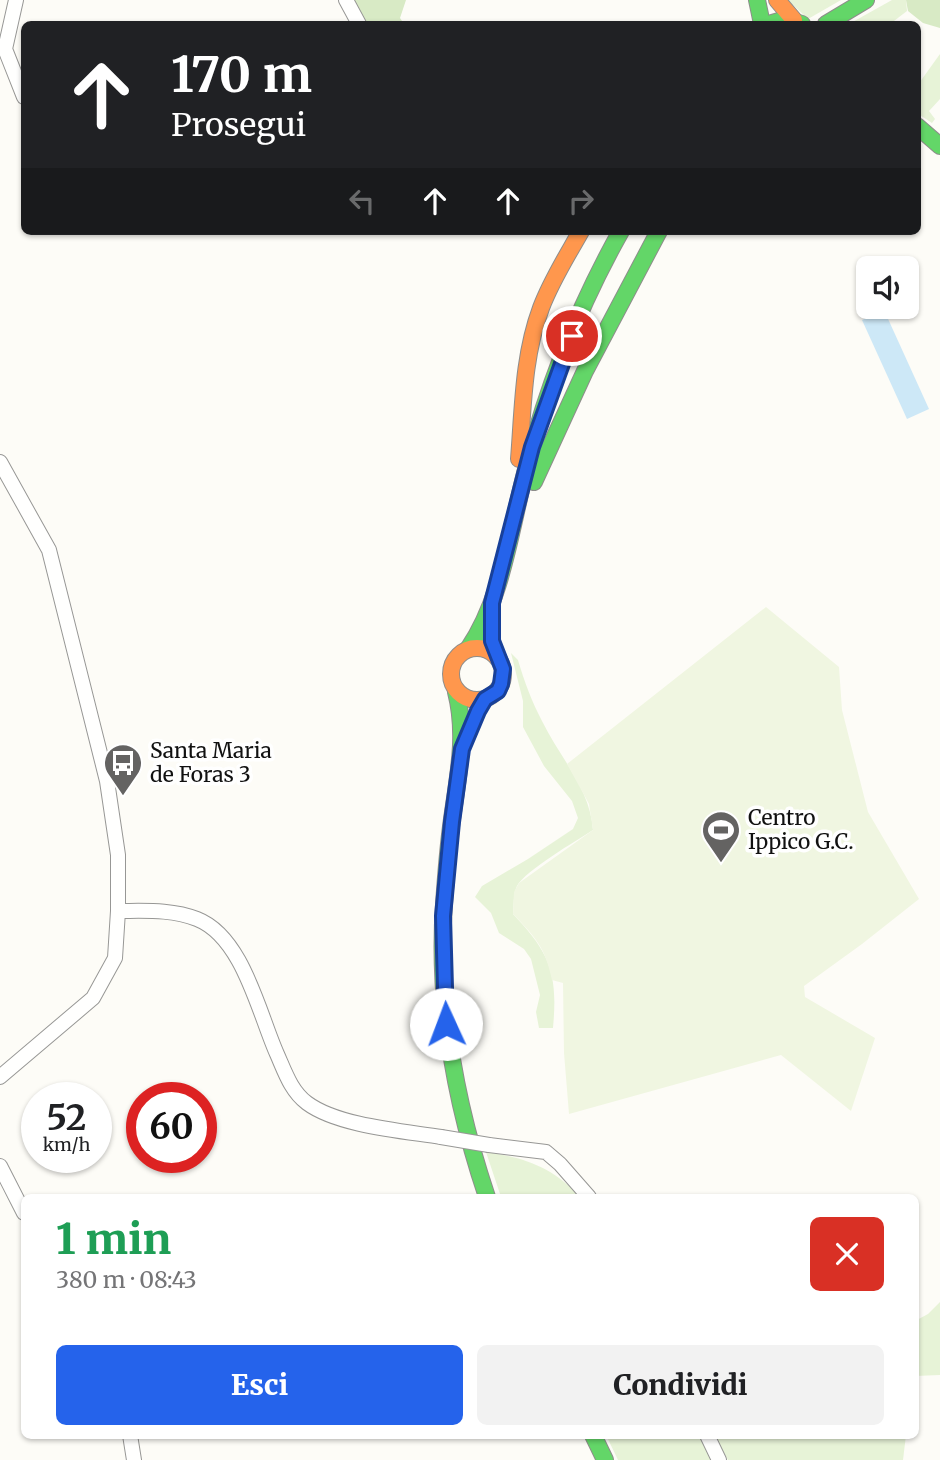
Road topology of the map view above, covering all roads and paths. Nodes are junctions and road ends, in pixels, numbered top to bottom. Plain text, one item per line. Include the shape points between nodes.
1 (16, 0) edge
2 (346, 0) edge
3 (757, 0) edge
4 (778, 0) edge
5 (866, 0) edge
6 (357, 21) edge
7 (761, 21) edge
8 (797, 21) edge
9 (831, 21) edge
10 (21, 89) edge
11 (921, 129) edge
12 (940, 146) edge
13 (579, 235) edge
14 (619, 235) edge
15 (657, 235) edge
16 (0, 462) edge
17 (511, 532) junction
18 (492, 603) junction
19 (468, 649) junction
20 (496, 656) junction
21 (456, 691) junction
22 (485, 699) junction
23 (462, 749) junction
24 (118, 911) junction
25 (0, 1077) edge
26 (0, 1166) edge
27 (486, 1194) edge
28 (586, 1194) edge
29 (21, 1207) edge
30 (131, 1439) edge
31 (595, 1439) edge
32 (709, 1439) edge
33 (134, 1460) edge
34 (605, 1460) edge
35 (719, 1460) edge

1 - 10 street via 5,49
2 - 6 street
3 - 7 main road
4 - 8 main road
5 - 9 main road
11 - 12 main road
13 - 17 main road via 544,301 532,340
14 - 17 main road via 598,271 563,357 532,447
15 - 17 main road via 585,371
16 - 24 street via 49,550 107,781 118,855
17 - 18 main road
18 - 19 main road
18 - 20 main road
19 - 20 main road via 483,648
19 - 21 main road via 451,667
20 - 22 main road via 503,669 501,684
21 - 22 main road via 470,700
21 - 23 main road
22 - 23 main road
23 - 27 main road via 443,916 446,1024 465,1127
24 - 25 street via 116,958 93,998
24 - 28 street, bridge via 181,915 200,920 220,936 253,991 292,1089 324,1114 545,1152
26 - 29 street
30 - 33 street
31 - 34 main road
32 - 35 street

